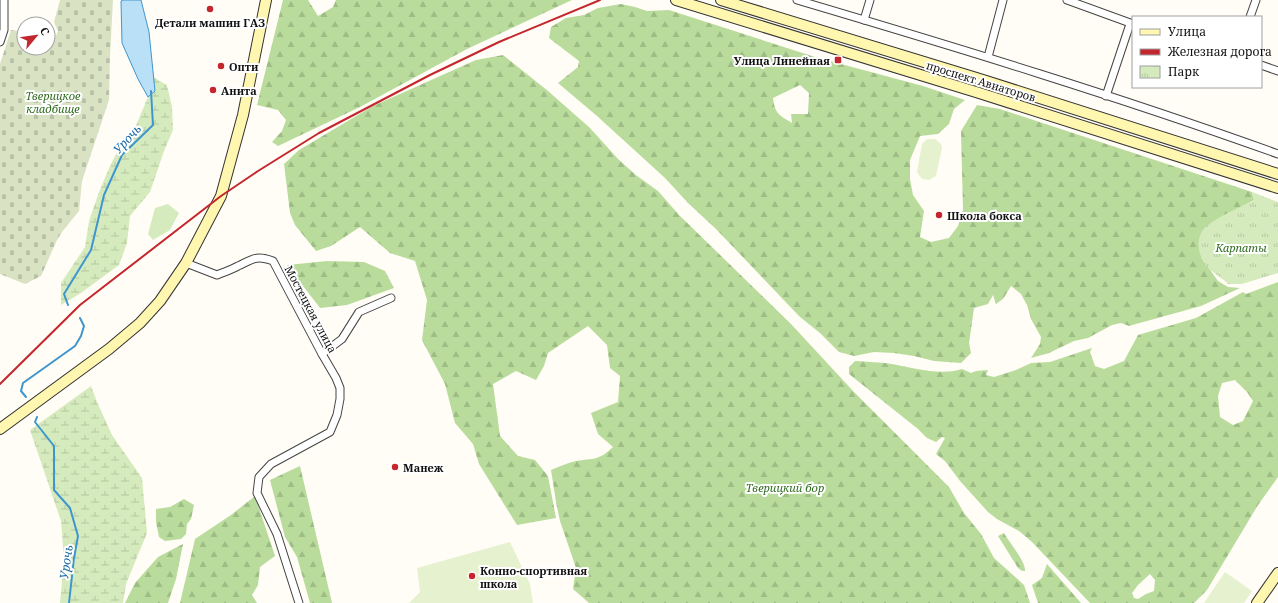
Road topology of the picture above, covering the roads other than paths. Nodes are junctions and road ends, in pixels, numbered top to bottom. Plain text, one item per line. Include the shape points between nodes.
1 (4, 0) edge
2 (266, 0) edge
3 (676, 0) edge
4 (721, 0) edge
5 (797, 0) edge
6 (870, 0) edge
7 (1003, 0) edge
8 (1067, 0) edge
9 (1256, 0) edge
10 (1250, 16) edge
11 (864, 20) junction
12 (1132, 24) edge
13 (0, 42) edge
14 (988, 57) junction
15 (1262, 66) edge
16 (1278, 71) edge
17 (1106, 96) junction
18 (1278, 154) edge
19 (1278, 174) edge
20 (1278, 188) edge
21 (186, 263) junction
22 (391, 298) dead end
23 (322, 354) junction
24 (0, 429) edge
25 (1278, 573) edge
26 (299, 603) edge
27 (1257, 603) edge

1 - 13 street via 4,30
2 - 21 main road via 243,115 221,196
3 - 20 main road, проспект Авиаторов
4 - 19 main road, проспект Авиаторов
5 - 11 street
6 - 11 street
7 - 14 street
8 - 12 street
9 - 10 street
11 - 14 street
12 - 17 street
14 - 17 street
15 - 16 street
17 - 18 street
21 - 23 street, Мостецкая улица via 217,275 252,259 264,258 274,261
21 - 24 main road via 160,301 140,323 109,349
22 - 23 street via 359,312 342,339
23 - 26 street, Мостецкая улица via 340,388 337,415 330,432 271,464 260,477 257,493 277,534
25 - 27 main road

